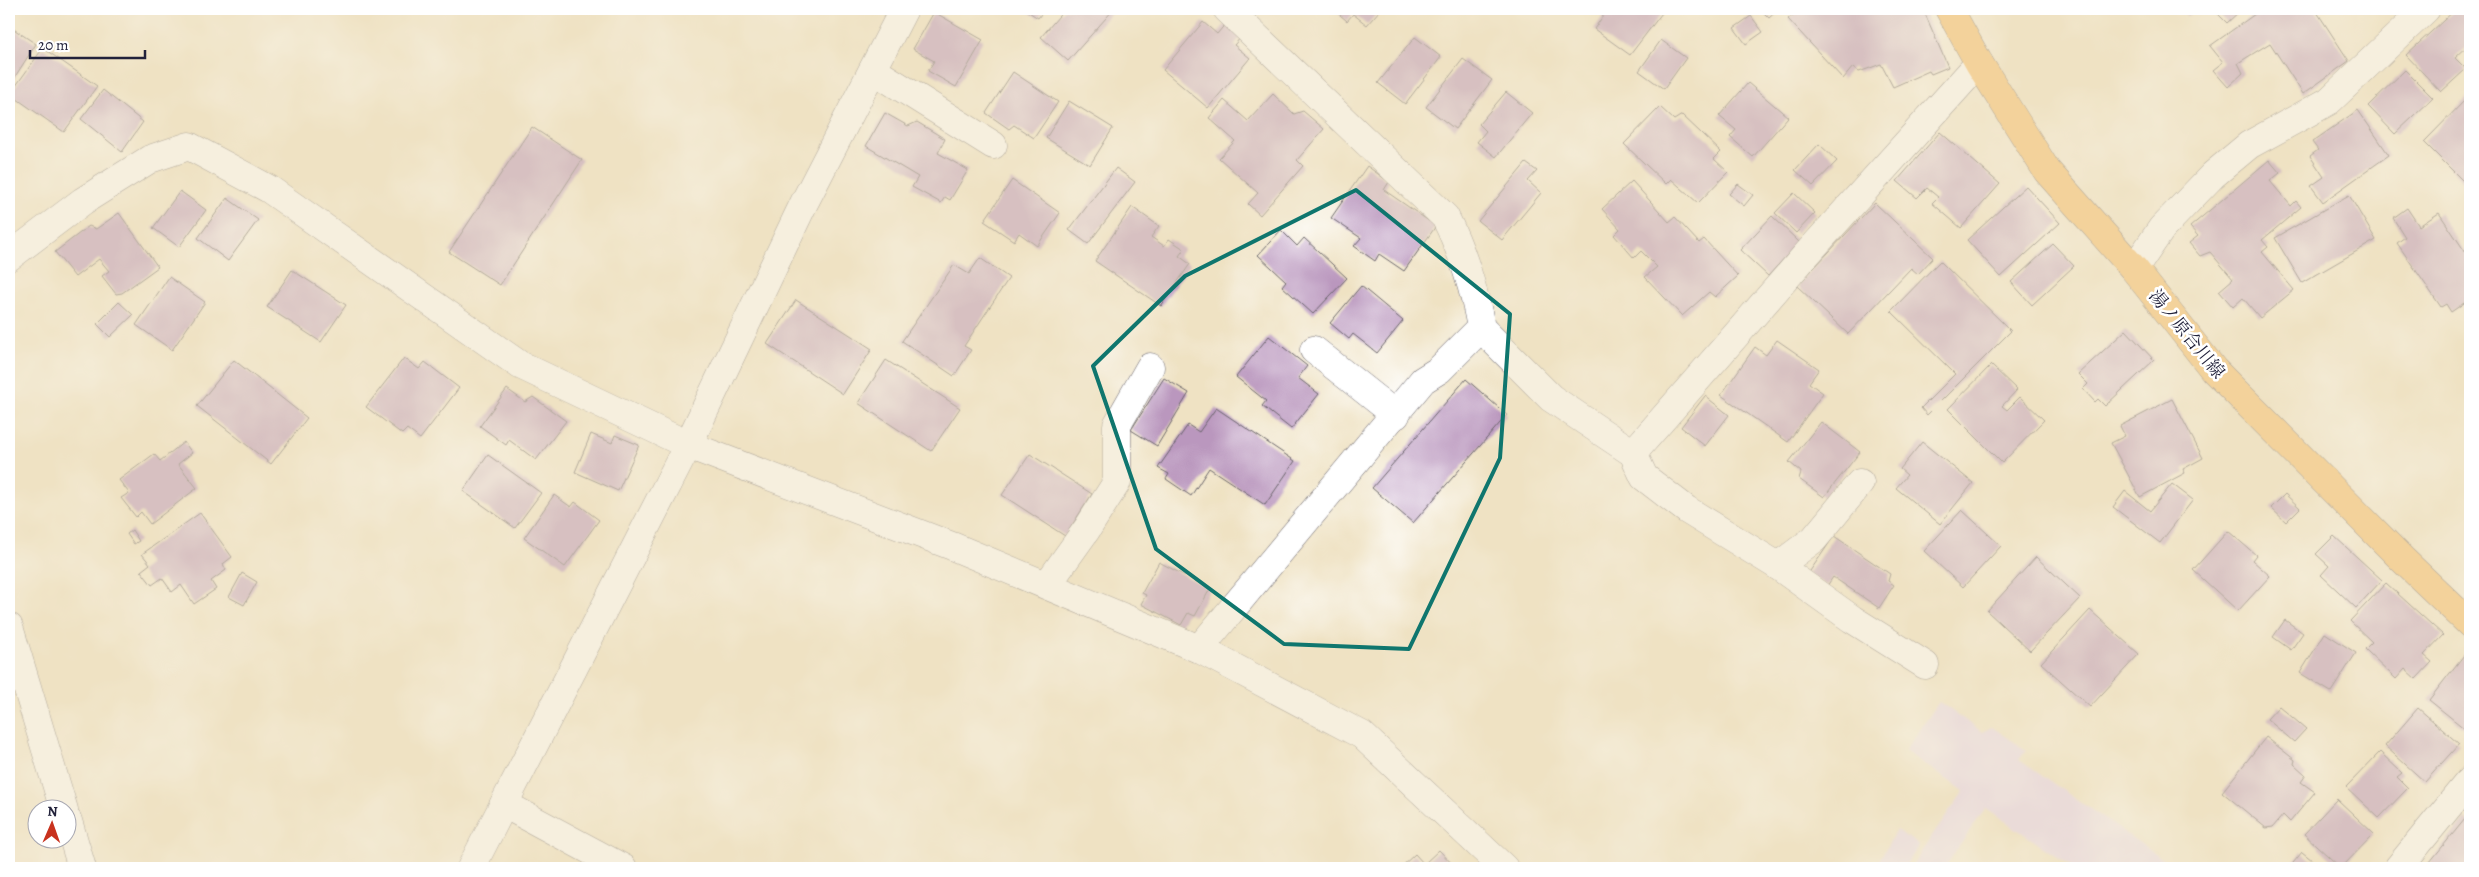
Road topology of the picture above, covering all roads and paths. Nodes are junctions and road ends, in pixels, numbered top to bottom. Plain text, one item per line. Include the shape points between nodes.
1 (904, 9) edge
2 (1227, 9) edge
3 (1949, 9) edge
4 (2426, 9) edge
5 (1979, 63) junction
6 (873, 70) junction
7 (993, 146) dead end
8 (9, 257) edge
9 (2134, 269) junction
10 (1481, 328) junction
11 (1314, 350) dead end
12 (1150, 367) dead end
13 (1396, 415) junction
14 (688, 445) junction
15 (1633, 453) junction
16 (1860, 483) dead end
17 (1778, 566) junction
18 (1047, 586) junction
19 (2470, 624) edge
20 (9, 627) edge
21 (1199, 649) junction
22 (1925, 665) dead end
23 (2470, 780) edge
24 (61, 800) edge
25 (504, 804) junction
26 (77, 850) edge
27 (82, 868) edge
28 (471, 868) edge
29 (624, 868) edge
30 (1504, 868) edge
31 (2398, 868) edge

1 - 6 street
2 - 10 street via 1445,217 1453,233
3 - 5 main road, 湯ノ原合川線
4 - 9 street via 2329,100 2249,145 2213,175 2162,228
5 - 9 main road, 湯ノ原合川線 via 2047,171
5 - 15 street
6 - 7 street
6 - 14 street via 804,203
8 - 14 street via 83,201 150,159 189,146 269,189 520,365
9 - 19 main road, 湯ノ原合川線 via 2214,370
10 - 13 street via 1439,370 1423,380
10 - 15 street via 1551,398
11 - 13 street
12 - 18 street via 1117,425 1117,482
13 - 21 street
14 - 18 street via 952,546
14 - 25 street
15 - 17 street via 1644,477 1687,510
16 - 17 street via 1814,539
17 - 22 street via 1852,619
18 - 21 street
20 - 24 street
21 - 30 street via 1362,735
23 - 31 street
25 - 28 street
25 - 29 street
26 - 27 street

